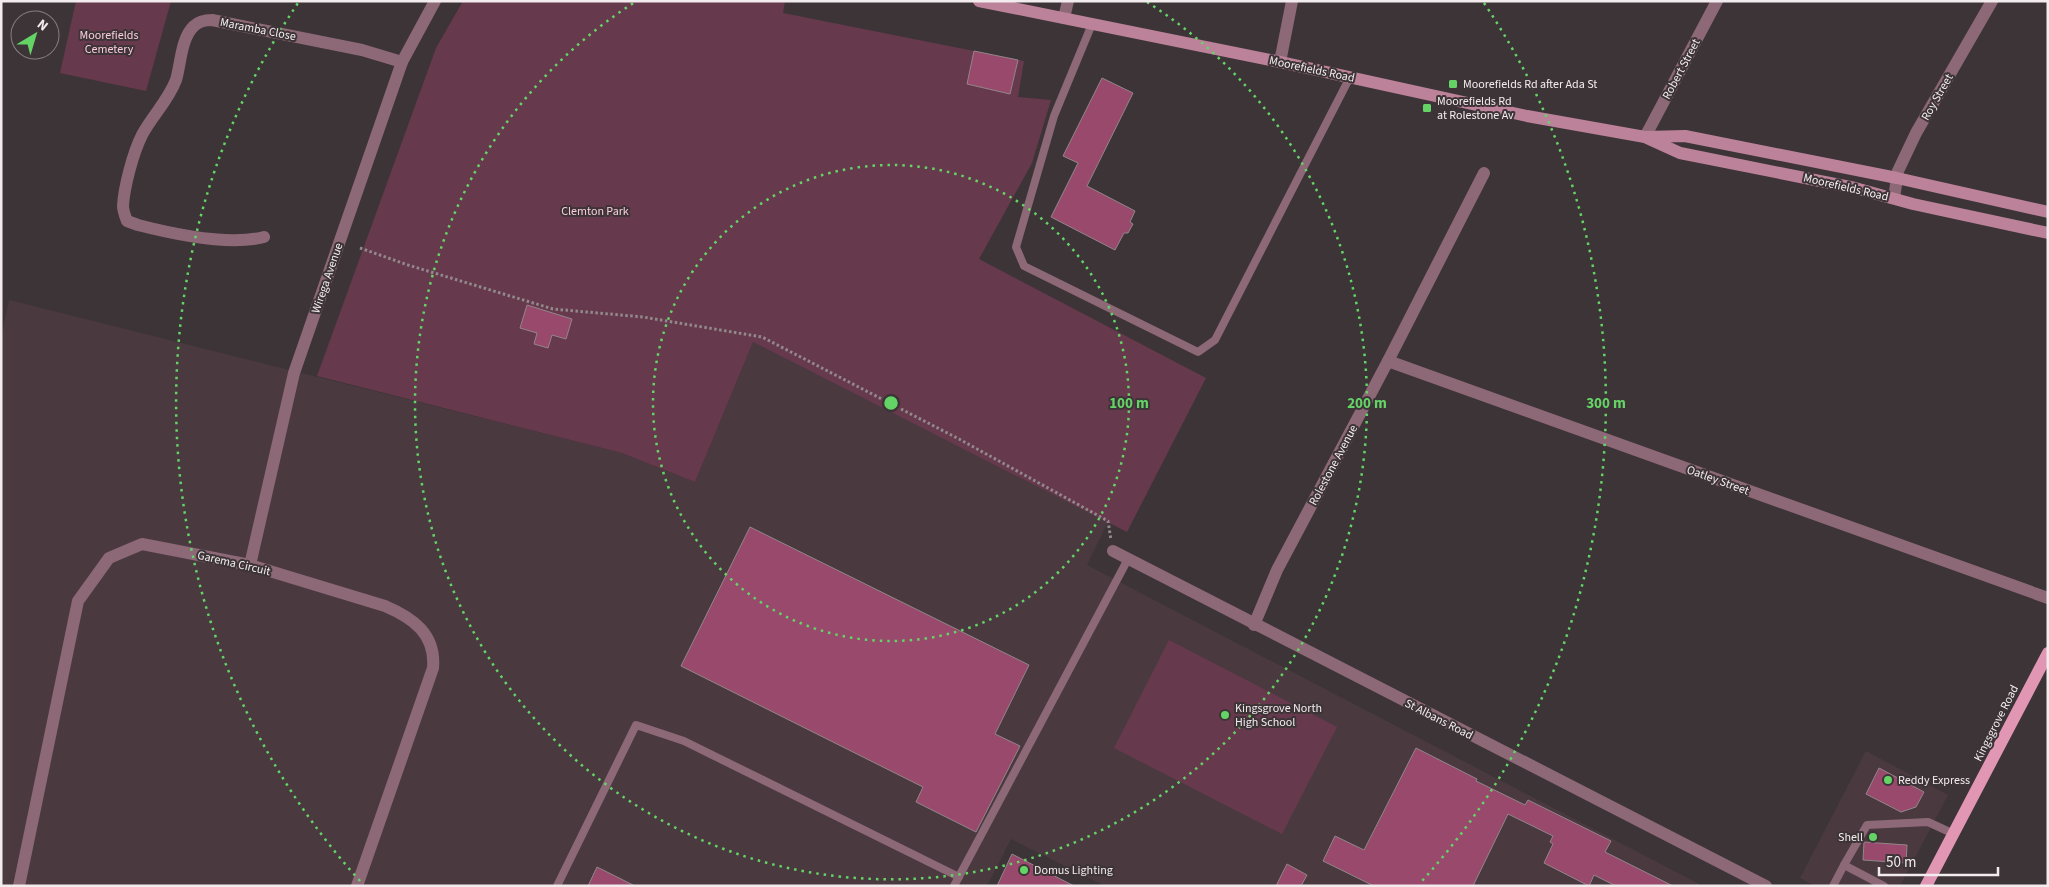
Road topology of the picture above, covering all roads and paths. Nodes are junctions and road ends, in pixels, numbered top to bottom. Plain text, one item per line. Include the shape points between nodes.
1 (435, 1) edge
2 (979, 1) edge
3 (1068, 1) edge
4 (1292, 1) edge
5 (1717, 1) edge
6 (1992, 1) edge
7 (1064, 18) junction
8 (1092, 24) junction
9 (402, 62) junction
10 (1280, 62) junction
11 (1350, 77) junction
12 (1645, 137) junction
13 (1484, 173) dead end
14 (1897, 178) junction
15 (1894, 198) junction
16 (2048, 212) edge
17 (2048, 233) edge
18 (264, 238) dead end
19 (360, 248) dead end
20 (1388, 361) junction
21 (1113, 551) joint
22 (1128, 559) junction
23 (250, 565) junction
24 (2048, 598) edge
25 (1254, 625) junction
26 (2048, 653) edge
27 (1954, 834) junction
28 (1844, 865) junction
29 (959, 877) junction
30 (19, 886) edge
31 (357, 886) edge
32 (557, 886) edge
33 (954, 886) edge
34 (1766, 886) edge
35 (1833, 886) edge
36 (1884, 886) edge
37 (1926, 886) edge

1 - 9 street, Wirega Avenue
2 - 7 main road, Moorefields Road
3 - 7 street
4 - 10 street
5 - 12 street, Robert Street
6 - 14 street, Roy Street via 1916,133
7 - 8 main road, Moorefields Road
8 - 10 main road, Moorefields Road
8 - 11 lane via 1054,116 1016,247 1024,266 1198,352 1216,340
9 - 18 street, Maramba Close via 362,50 212,20 194,26 188,35 170,93 141,137 128,182 124,214 127,220 138,225 222,240
9 - 23 street, Wirega Avenue via 294,373
10 - 11 main road, Moorefields Road
11 - 12 main road, Moorefields Road via 1505,112
12 - 14 main road, Moorefields Road via 1685,136
12 - 15 main road, Moorefields Road via 1680,153
13 - 20 street, Rolestone Avenue
14 - 15 street, Roy Street
14 - 16 main road, Moorefields Road
15 - 17 main road, Moorefields Road
19 - 21 path via 408,266 553,309 643,317 762,337 1108,521
20 - 24 street, Oatley Street
20 - 25 street, Rolestone Avenue via 1276,570
21 - 22 street, St Albans Road
22 - 25 street, St Albans Road
22 - 29 lane
23 - 30 street, Garema Circuit via 142,544 109,558 78,601
23 - 31 street, Garema Circuit via 385,606 415,623 431,644 433,668
25 - 34 street, St Albans Road
26 - 27 main road, Kingsgrove Road
27 - 28 lane via 1928,822 1867,824
27 - 37 main road, Kingsgrove Road
28 - 35 lane
28 - 36 lane
29 - 32 lane via 684,741 636,726
29 - 33 lane

